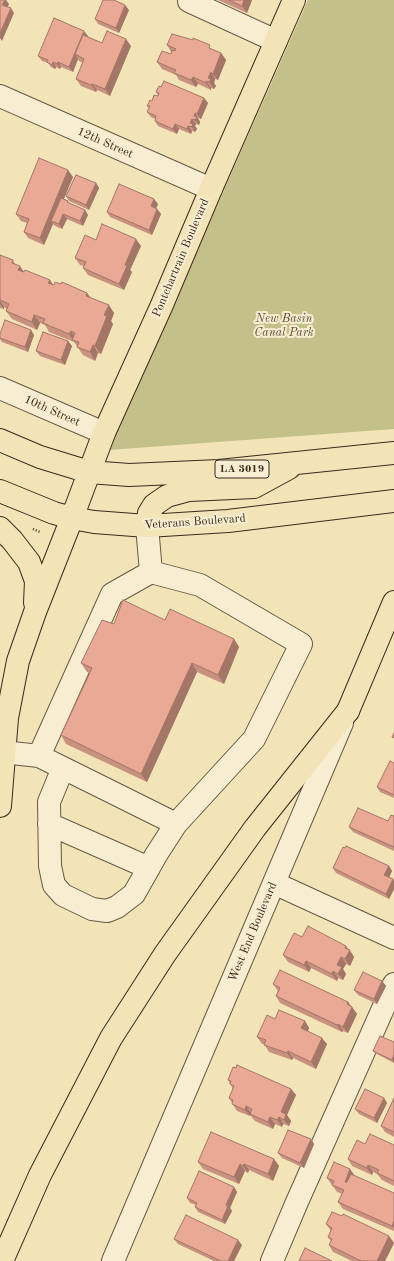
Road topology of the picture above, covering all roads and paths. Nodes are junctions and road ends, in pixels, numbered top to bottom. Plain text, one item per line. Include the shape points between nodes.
1 (189, 0) edge
2 (294, 0) edge
3 (276, 41) junction
4 (0, 96) edge
5 (211, 189) junction
6 (0, 388) edge
7 (104, 433) junction
8 (0, 440) edge
9 (394, 452) edge
10 (299, 463) junction
11 (89, 472) junction
12 (0, 491) edge
13 (394, 500) edge
14 (72, 518) junction
15 (147, 526) junction
16 (0, 528) edge
17 (150, 572) junction
18 (394, 602) edge
19 (35, 612) junction
20 (348, 711) junction
21 (3, 752) junction
22 (39, 756) junction
23 (63, 768) junction
24 (0, 806) edge
25 (50, 824) junction
26 (176, 824) junction
27 (149, 868) junction
28 (274, 883) junction
29 (394, 938) edge
30 (394, 984) edge
31 (2, 1261) edge
32 (114, 1261) edge
33 (272, 1261) edge

1 - 3 street
2 - 3 main road, Pontchartrain Boulevard
3 - 5 main road, Pontchartrain Boulevard
4 - 5 street, 12th Street
5 - 7 main road, Pontchartrain Boulevard
6 - 7 street, 10th Street
7 - 11 main road, Pontchartrain Boulevard
8 - 11 main road, LA 3019 via 40,458
9 - 10 main road, LA 3019
10 - 11 main road, LA 3019 via 219,471 129,475
10 - 15 main road via 254,487 189,490 167,496 154,505 149,513
11 - 14 main road, Pontchartrain Boulevard
12 - 14 main road, Veterans Boulevard
13 - 15 main road, Veterans Boulevard via 228,521
14 - 15 main road, Veterans Boulevard
14 - 19 main road, Pontchartrain Boulevard
15 - 17 street
16 - 19 main road via 28,562 36,582
17 - 22 street via 112,594
17 - 26 street via 200,585 301,644 254,739
18 - 20 main road, West End Boulevard
19 - 21 main road via 18,661
20 - 28 street, West End Boulevard
20 - 31 main road via 255,828 165,954 111,1038 40,1175
21 - 22 street
21 - 24 main road
22 - 23 street
23 - 25 street via 49,802
23 - 26 street
25 - 27 street
25 - 27 street via 50,866 54,884 63,895 92,909 107,911 117,907 134,894
26 - 27 street
28 - 29 street
28 - 32 street, West End Boulevard
30 - 33 street

